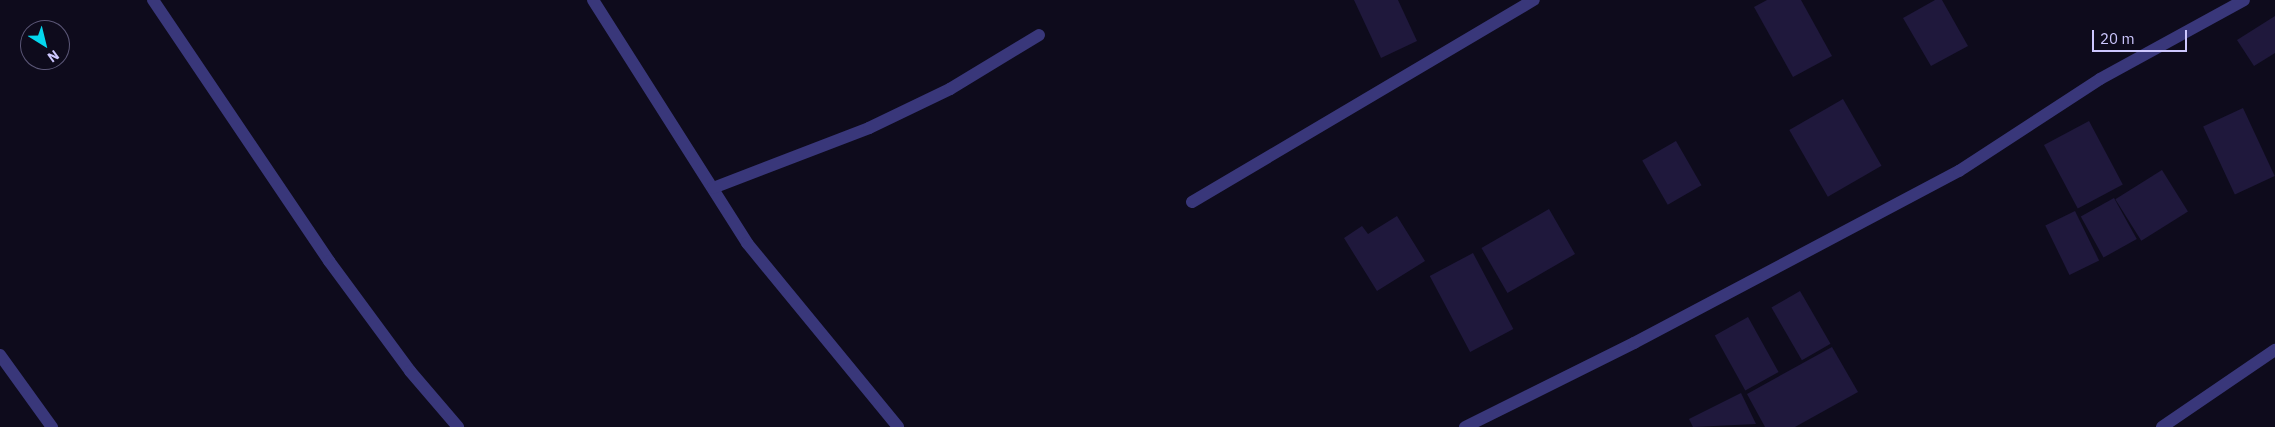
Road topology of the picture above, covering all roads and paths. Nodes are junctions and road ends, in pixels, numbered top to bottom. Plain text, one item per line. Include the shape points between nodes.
1 (152, 0) edge
2 (593, 0) edge
3 (1534, 0) edge
4 (2244, 0) edge
5 (1039, 35) dead end
6 (713, 188) junction
7 (1192, 202) dead end
8 (2275, 350) edge
9 (0, 355) edge
10 (52, 427) edge
11 (458, 427) edge
12 (898, 427) edge
13 (1464, 427) edge
14 (2162, 427) edge

1 - 11 street via 329,261 410,371
2 - 6 street
3 - 7 street
4 - 13 street via 2100,79 1959,171 1634,343
5 - 6 street via 950,89 869,128
6 - 12 street via 747,243
8 - 14 street
9 - 10 street

